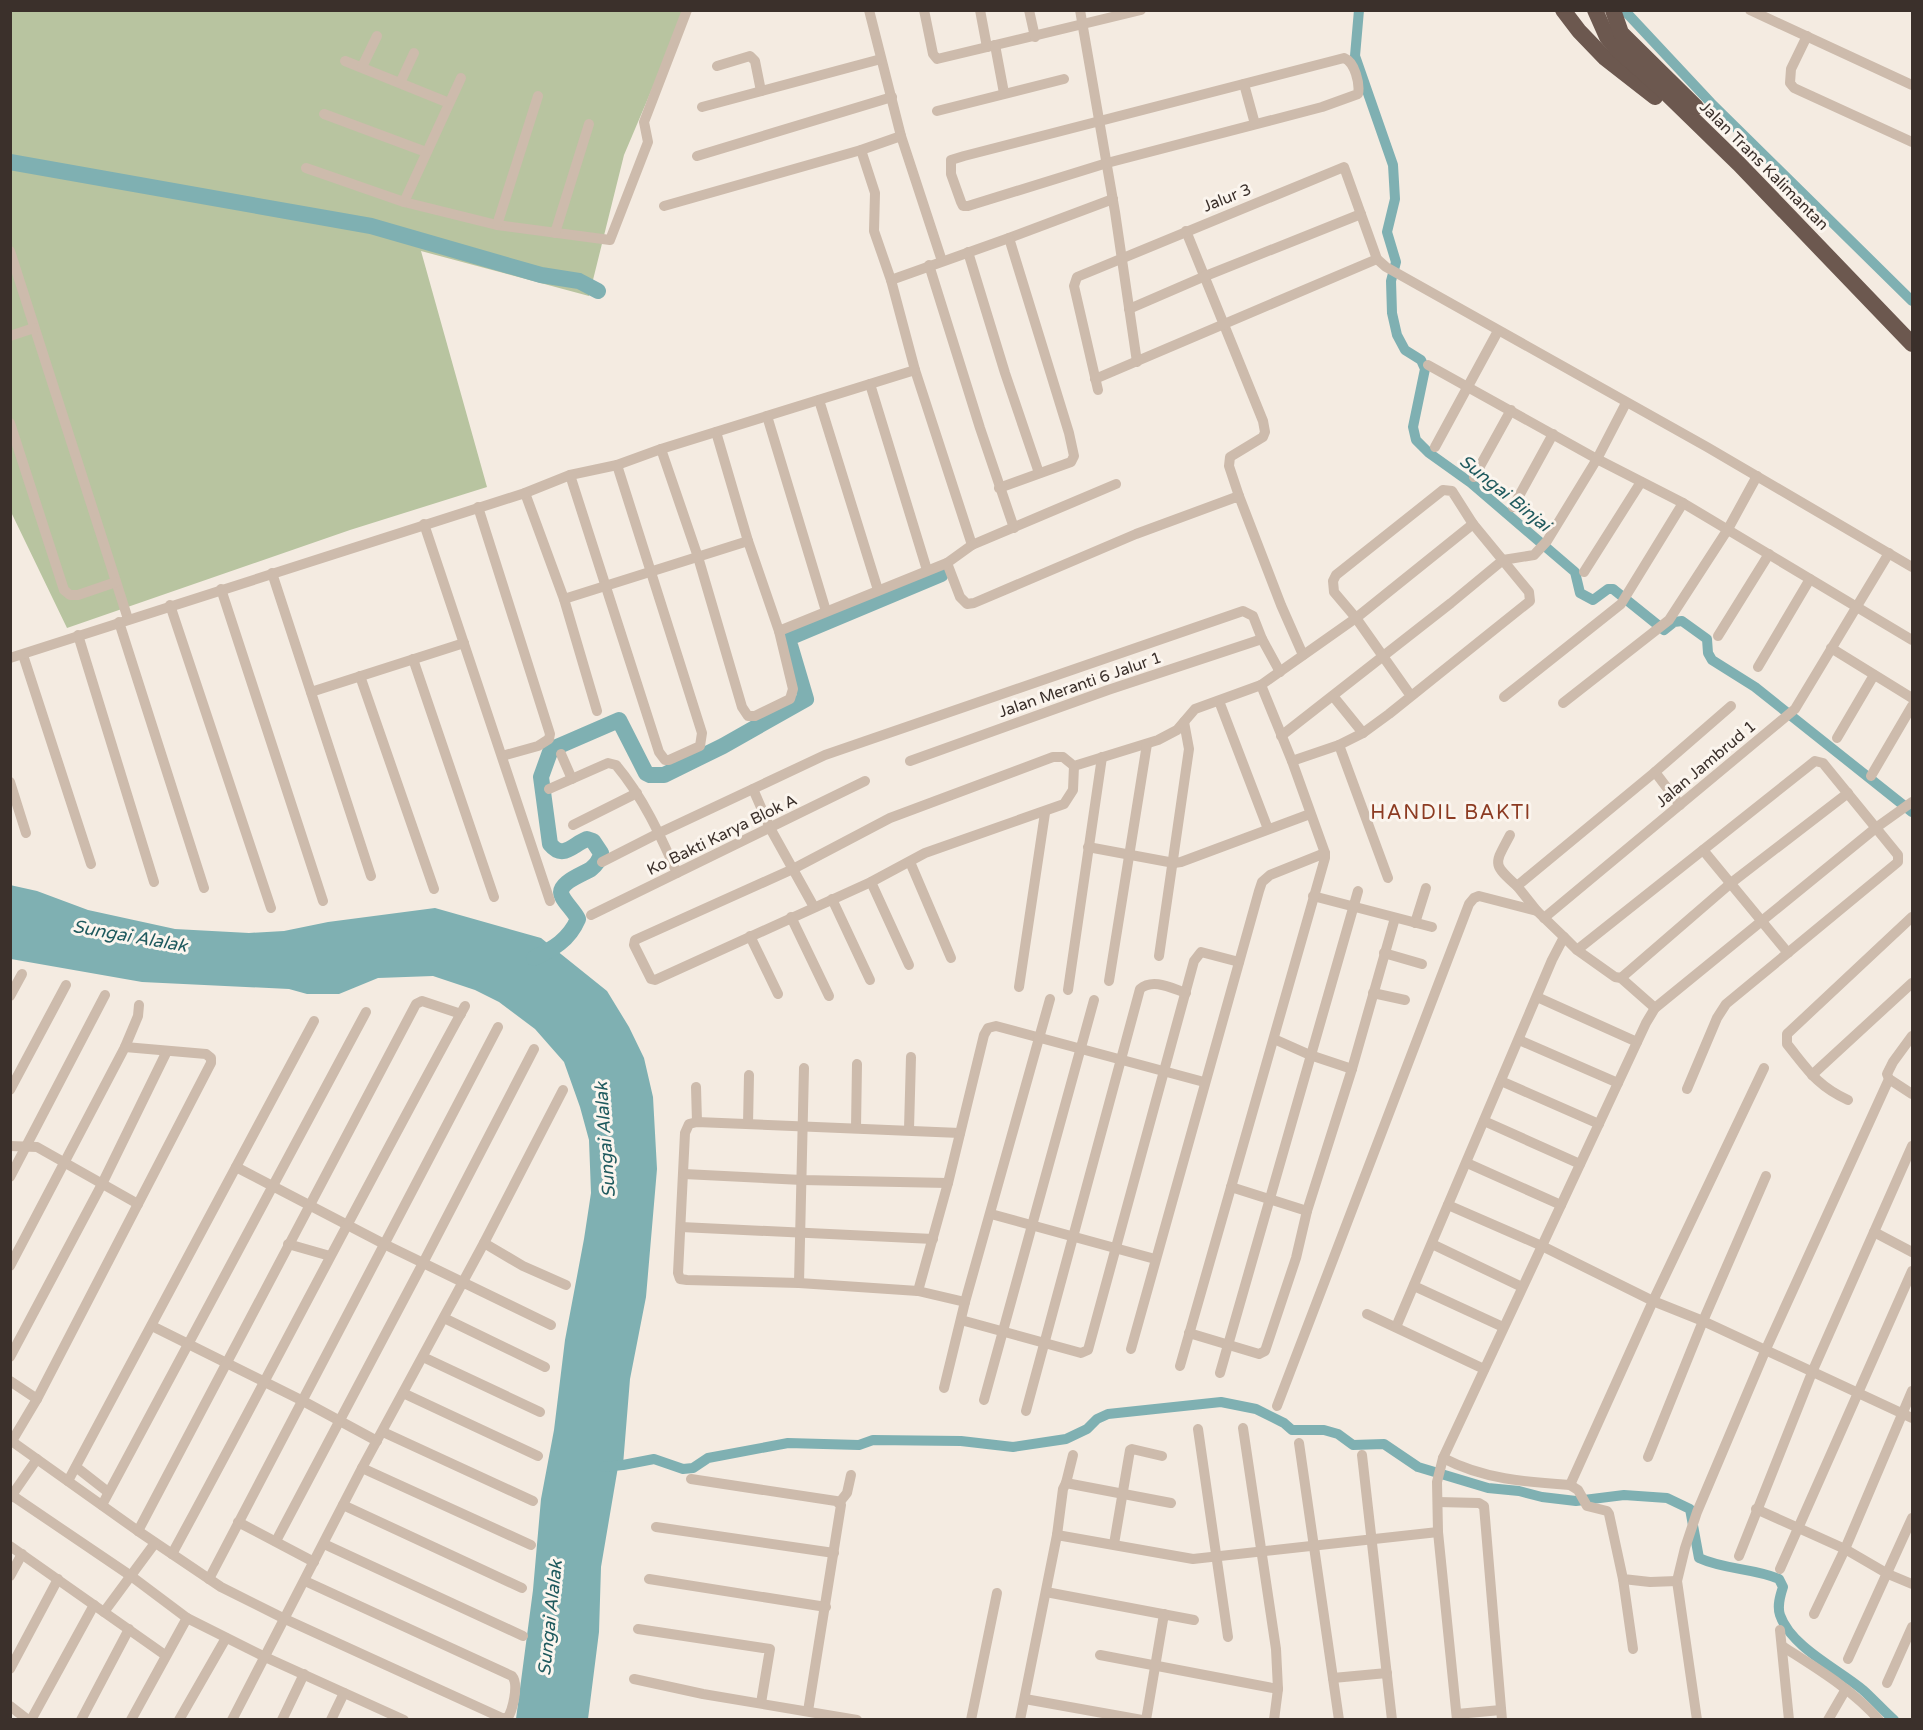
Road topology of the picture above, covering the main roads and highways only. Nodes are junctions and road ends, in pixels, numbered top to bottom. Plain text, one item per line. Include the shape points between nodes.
1 (1563, 10) edge
2 (1595, 10) edge
3 (1613, 10) edge
4 (1623, 46) junction
5 (1690, 116) junction
6 (1912, 328) edge
7 (1912, 344) edge

1 - 5 highway via 1605,58 1672,110
2 - 4 highway, Jalan Trans Kalimantan via 1607,38
3 - 4 highway, Jalan Trans Kalimantan
4 - 5 highway, Jalan Trans Kalimantan
4 - 6 highway, Jalan Trans Kalimantan via 1674,85
5 - 7 highway, Jalan Trans Kalimantan

